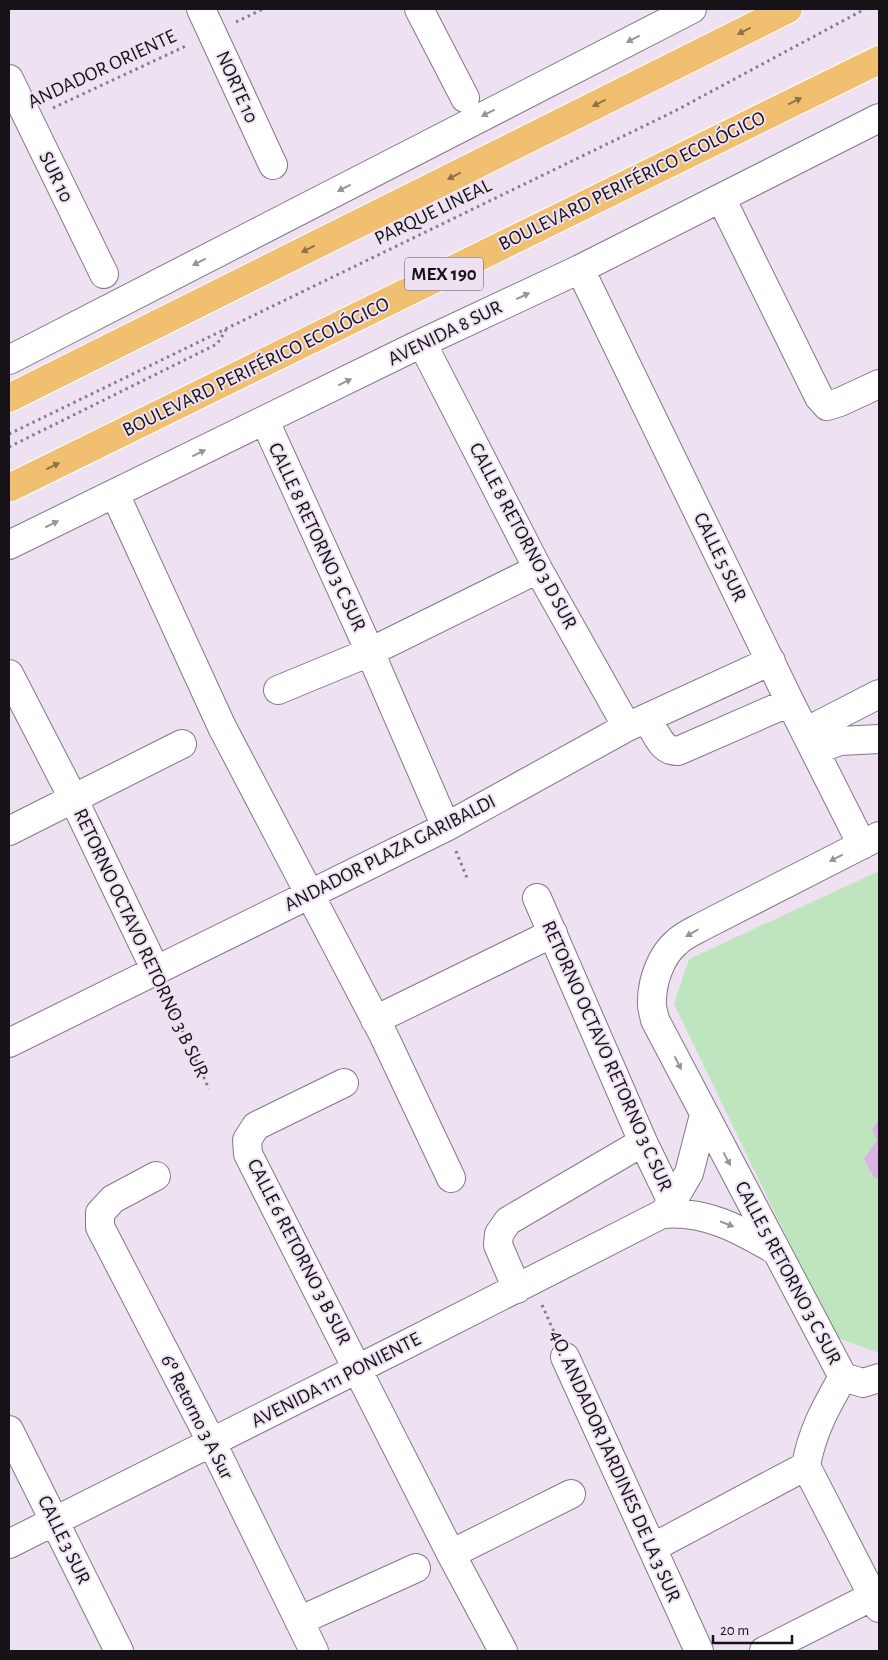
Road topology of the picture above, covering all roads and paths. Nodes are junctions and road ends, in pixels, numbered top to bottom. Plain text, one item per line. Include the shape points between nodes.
1 (201, 9) edge
2 (263, 9) edge
3 (419, 9) edge
4 (692, 9) edge
5 (788, 9) edge
6 (865, 9) edge
7 (653, 18) edge
8 (213, 33) junction
9 (879, 60) edge
10 (9, 79) edge
11 (465, 98) dead end
12 (879, 118) edge
13 (28, 120) junction
14 (273, 165) dead end
15 (721, 198) junction
16 (580, 269) junction
17 (104, 274) dead end
18 (226, 329) junction
19 (422, 343) junction
20 (9, 360) edge
21 (879, 384) edge
22 (9, 398) edge
23 (265, 421) junction
24 (9, 434) edge
25 (9, 447) edge
26 (9, 488) edge
27 (121, 507) dead end
28 (9, 546) edge
29 (538, 569) junction
30 (370, 652) junction
31 (771, 661) junction
32 (9, 674) edge
33 (278, 690) dead end
34 (879, 694) edge
35 (790, 702) junction
36 (637, 722) junction
37 (879, 738) edge
38 (810, 741) junction
39 (182, 744) dead end
40 (72, 798) junction
41 (446, 827) junction
42 (9, 830) edge
43 (871, 840) edge
44 (309, 894) junction
45 (537, 898) dead end
46 (554, 933) junction
47 (155, 969) junction
48 (375, 1020) junction
49 (9, 1043) edge
50 (344, 1083) dead end
51 (209, 1089) dead end
52 (704, 1116) junction
53 (643, 1142) junction
54 (156, 1176) dead end
55 (451, 1178) dead end
56 (671, 1209) junction
57 (776, 1250) junction
58 (524, 1285) junction
59 (565, 1357) joint
60 (358, 1369) junction
61 (844, 1377) junction
62 (879, 1378) edge
63 (9, 1430) edge
64 (212, 1444) junction
65 (806, 1466) junction
66 (571, 1494) dead end
67 (54, 1522) junction
68 (9, 1544) edge
69 (652, 1548) junction
70 (451, 1554) junction
71 (416, 1568) dead end
72 (876, 1602) edge
73 (299, 1621) junction
74 (118, 1651) edge
75 (314, 1651) edge
76 (503, 1651) edge
77 (699, 1651) edge
78 (764, 1651) edge

1 - 8 street, NORTE 10
2 - 8 path, ANDADOR ORIENTE
3 - 11 street
4 - 7 street
5 -> 22 highway
6 - 18 path, PARQUE LINEAL via 673,112
7 -> 20 street
8 - 13 path, ANDADOR ORIENTE
8 - 14 street, NORTE 10
26 -> 9 highway, BOULEVARD PERIFÉRICO ECOLÓGICO / MEX 190
10 - 13 street, SUR 10
12 - 15 street, AVENIDA 8 SUR
13 - 17 street, SUR 10
15 - 16 street, AVENIDA 8 SUR
15 - 21 street via 819,397 827,406
19 -> 16 street, AVENIDA 8 SUR
16 - 31 street, CALLE 5 SUR
18 - 24 path, PARQUE LINEAL
18 - 25 path via 217,344
23 -> 19 street, AVENIDA 8 SUR
19 - 29 street, CALLE 8 RETORNO 3 D SUR
28 -> 23 street, AVENIDA 8 SUR
23 - 30 street, CALLE 8 RETORNO 3 C SUR
27 - 44 street via 222,727
29 - 30 street
29 - 36 street, CALLE 8 RETORNO 3 D SUR
30 - 33 street
30 - 41 street
31 - 35 street, CALLE 5 SUR
31 - 36 street, ANDADOR PLAZA GARIBALDI
32 - 40 street, RETORNO OCTAVO RETORNO 3 B SUR
34 - 38 street
35 - 36 street, CALLE 8 RETORNO 3 D SUR via 678,751 664,747
35 - 38 street, CALLE 5 SUR
36 - 41 street, ANDADOR PLAZA GARIBALDI
37 - 38 street
38 - 43 street, CALLE 5 SUR
39 - 40 street
40 - 42 street
40 - 47 street, RETORNO OCTAVO RETORNO 3 B SUR
41 - 44 street, ANDADOR PLAZA GARIBALDI
43 -> 52 street, CALLE 5 RETORNO 3 C SUR via 690,933 667,952 654,982 651,1002 655,1020
44 - 47 street, ANDADOR PLAZA GARIBALDI
44 - 48 street
45 - 46 street, RETORNO OCTAVO RETORNO 3 C SUR
46 - 48 street
46 - 53 street, RETORNO OCTAVO RETORNO 3 C SUR
47 - 49 street, ANDADOR PLAZA GARIBALDI
47 - 51 path, RETORNO OCTAVO RETORNO 3 B SUR
48 - 55 street
50 - 60 street, CALLE 6 RETORNO 3 B SUR via 256,1126 247,1140 248,1154
52 - 56 street via 689,1173
52 -> 57 street, CALLE 5 RETORNO 3 C SUR
53 - 56 street, RETORNO OCTAVO RETORNO 3 C SUR
53 - 58 street via 508,1221 499,1234 498,1245
54 - 64 street, 6º Retorno 3 A Sur via 113,1199 100,1213 100,1227
56 -> 57 street via 724,1222
56 - 58 street, AVENIDA 111 PONIENTE
57 - 61 street, CALLE 5 RETORNO 3 C SUR
58 - 59 path, 4O. ANDADOR JARDINES DE LA 3 SUR
58 - 60 street, AVENIDA 111 PONIENTE
59 - 69 street, 4O. ANDADOR JARDINES DE LA 3 SUR
60 - 64 street, AVENIDA 111 PONIENTE
60 - 70 street, CALLE 6 RETORNO 3 B SUR
61 - 62 street via 863,1383
61 - 65 street, CALLE 5 RETORNO 3 C SUR via 819,1420
63 - 67 street, CALLE 3 SUR
64 - 67 street, AVENIDA 111 PONIENTE
64 - 73 street, 6º Retorno 3 A Sur
65 - 69 street
65 - 72 street
66 - 70 street
67 - 68 street, AVENIDA 111 PONIENTE
67 - 74 street, CALLE 3 SUR
69 - 77 street, 4O. ANDADOR JARDINES DE LA 3 SUR
70 - 76 street, CALLE 6 RETORNO 3 B SUR
71 - 73 street
72 - 78 street
73 - 75 street, 6º Retorno 3 A Sur

